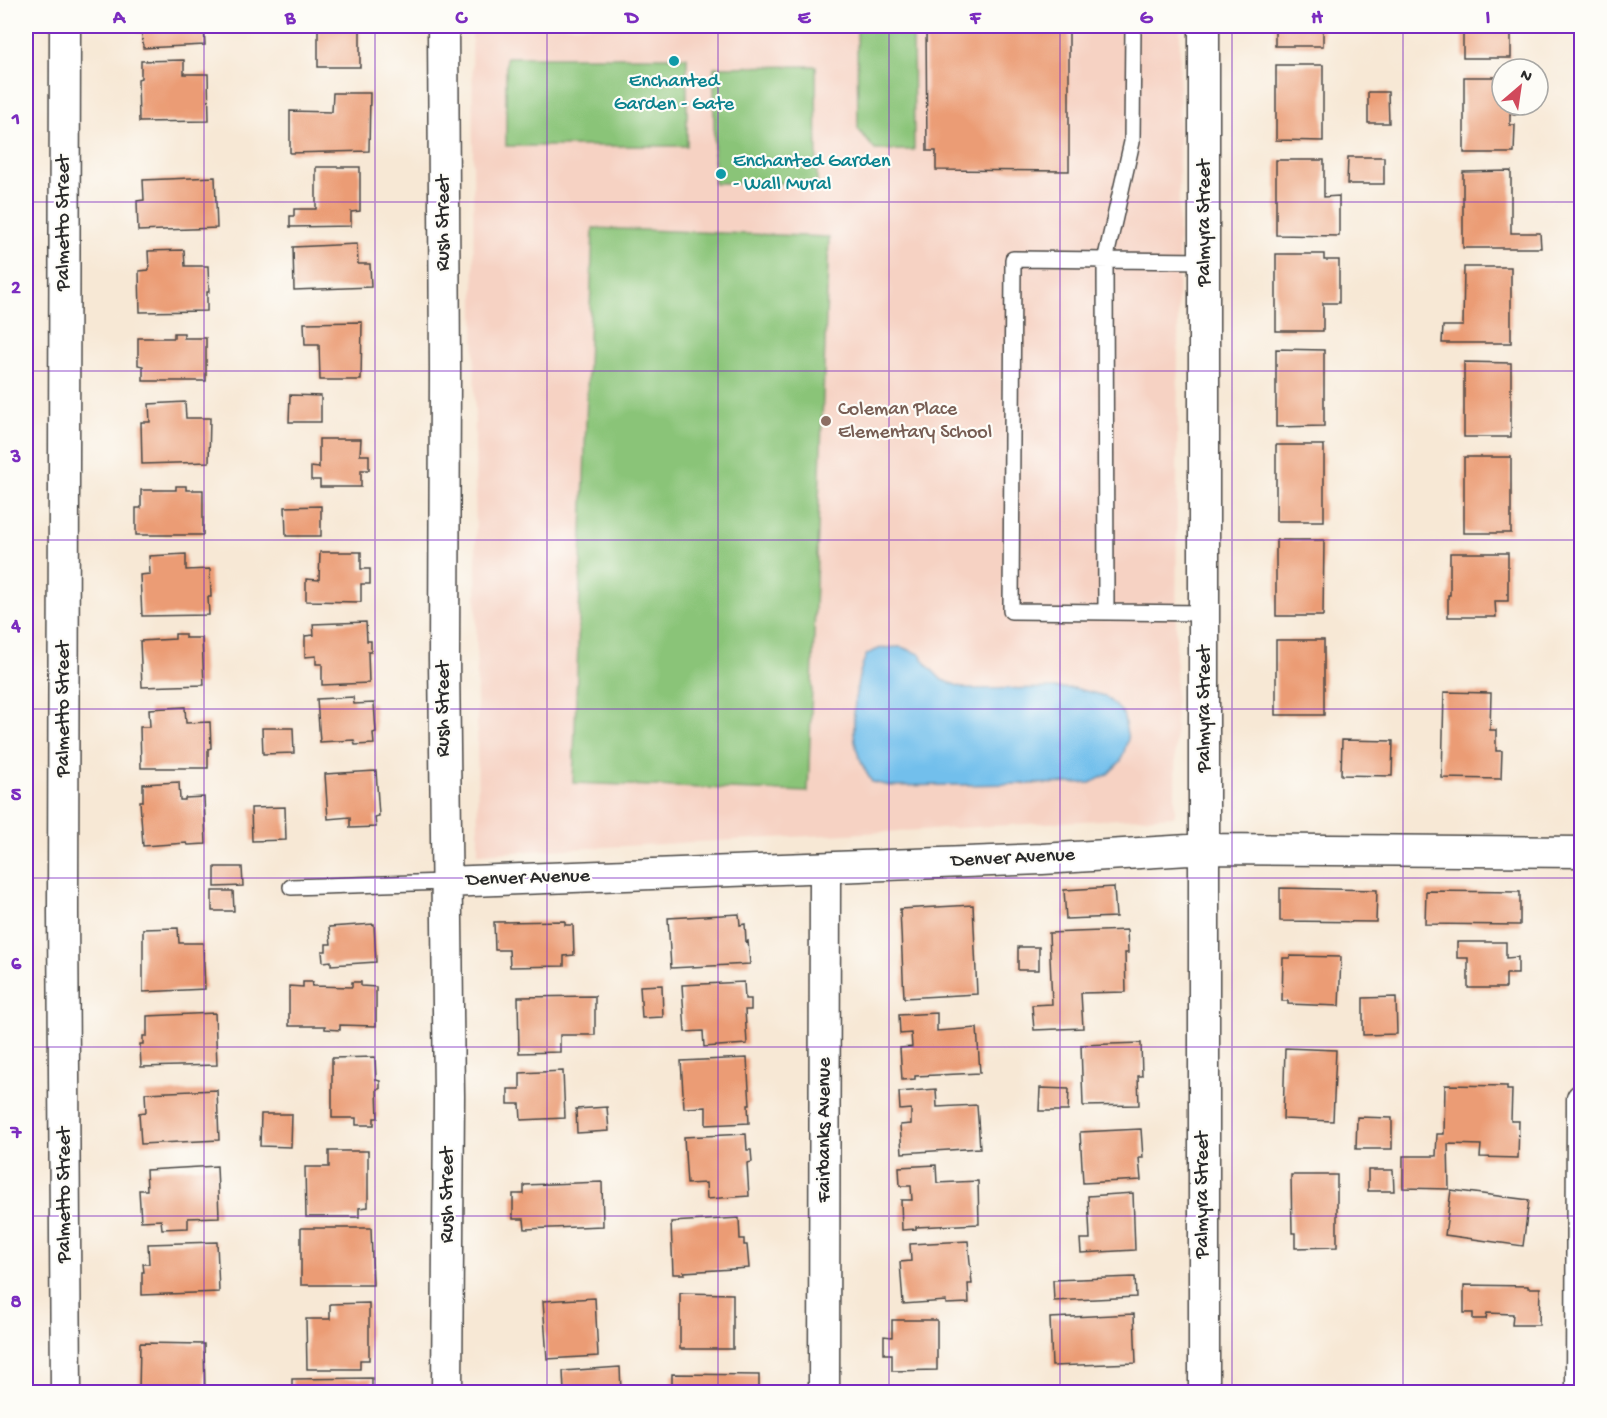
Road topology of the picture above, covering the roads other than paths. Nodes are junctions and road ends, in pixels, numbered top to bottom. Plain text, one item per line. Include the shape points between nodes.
1 (65, 26) edge
2 (443, 26) edge
3 (1133, 26) edge
4 (1204, 26) edge
5 (1104, 261) junction
6 (1205, 261) junction
7 (1106, 612) junction
8 (1205, 613) junction
9 (1205, 849) junction
10 (1581, 852) edge
11 (825, 867) junction
12 (445, 882) junction
13 (291, 886) dead end
14 (1581, 1099) edge
15 (66, 1392) edge
16 (447, 1392) edge
17 (824, 1392) edge
18 (1204, 1392) edge
19 (1581, 1392) edge

1 - 15 street, Palmetto Street
2 - 12 street, Rush Street
3 - 5 lane via 1132,142
4 - 6 street, Palmyra Street
5 - 6 lane
5 - 7 lane
5 - 7 lane via 1013,259 1011,611
6 - 8 street, Palmyra Street
7 - 8 lane
8 - 9 street, Palmyra Street
9 - 10 street, Denver Avenue
9 - 11 street, Denver Avenue
9 - 18 street, Palmyra Street
11 - 12 street, Denver Avenue
11 - 17 street, Fairbanks Avenue
12 - 13 lane
12 - 16 street, Rush Street via 449,1096
14 - 19 street

